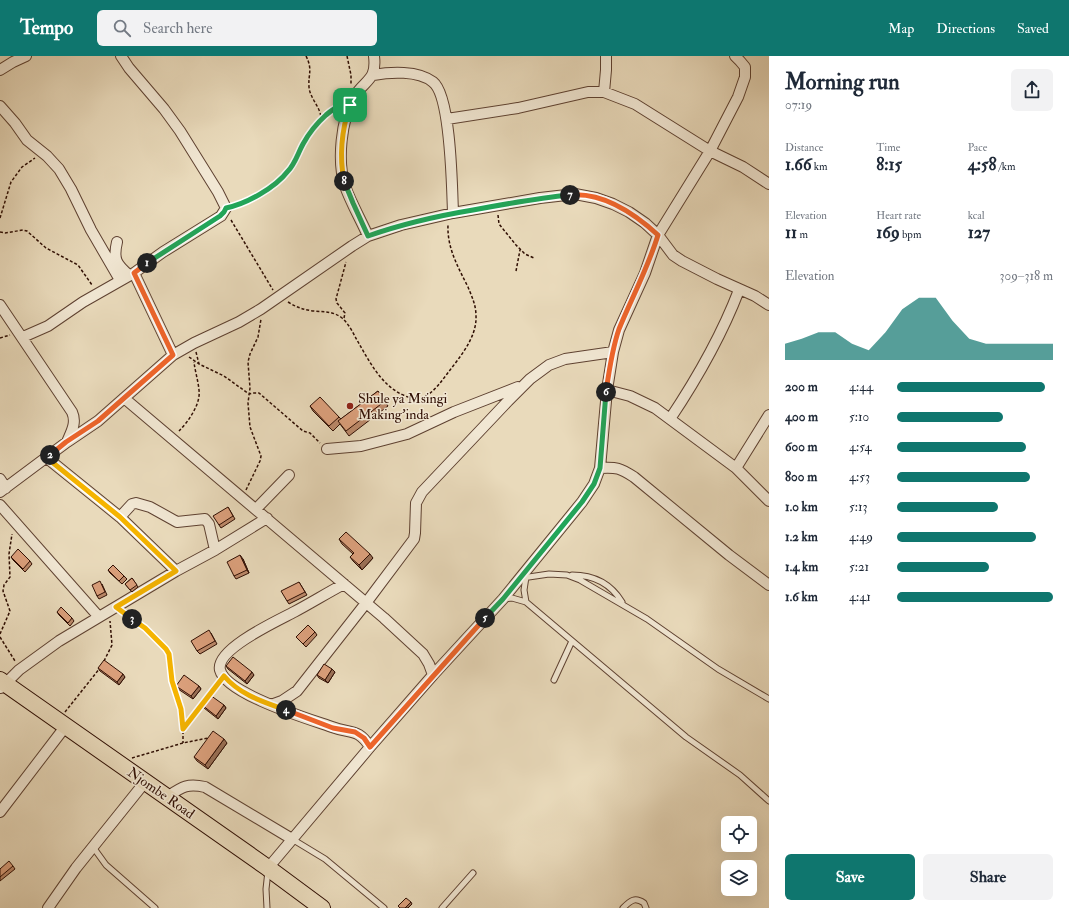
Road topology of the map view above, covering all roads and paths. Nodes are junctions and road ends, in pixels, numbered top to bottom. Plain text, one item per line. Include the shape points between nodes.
1 (26, 56) edge
2 (121, 56) edge
3 (306, 56) edge
4 (347, 56) edge
5 (374, 56) edge
6 (606, 56) edge
7 (735, 56) edge
8 (0, 70) edge
9 (373, 75) junction
10 (349, 90) dead end
11 (604, 92) junction
12 (350, 105) junction
13 (0, 106) edge
14 (321, 119) junction
15 (447, 119) junction
16 (710, 151) junction
17 (47, 156) junction
18 (769, 184) edge
19 (498, 205) junction
20 (225, 210) junction
21 (451, 214) junction
22 (0, 218) edge
23 (0, 232) edge
24 (658, 235) junction
25 (368, 236) junction
26 (117, 242) dead end
27 (352, 246) junction
28 (520, 250) junction
29 (534, 258) dead end
30 (516, 271) dead end
31 (128, 276) junction
32 (739, 290) junction
33 (98, 293) junction
34 (279, 298) junction
35 (0, 305) edge
36 (769, 305) edge
37 (261, 309) junction
38 (344, 319) junction
39 (23, 337) junction
40 (194, 344) junction
41 (183, 350) junction
42 (613, 352) junction
43 (173, 355) junction
44 (194, 361) junction
45 (199, 364) junction
46 (523, 385) junction
47 (606, 390) junction
48 (249, 394) junction
49 (124, 398) junction
50 (769, 415) edge
51 (670, 419) junction
52 (171, 438) junction
53 (66, 442) junction
54 (327, 449) joint
55 (47, 458) junction
56 (600, 468) junction
57 (736, 468) junction
58 (289, 475) dead end
59 (0, 479) edge
60 (3, 490) edge
61 (769, 501) edge
62 (247, 502) junction
63 (0, 505) edge
64 (256, 509) junction
65 (120, 517) junction
66 (267, 518) junction
67 (13, 520) junction
68 (215, 550) junction
69 (176, 571) junction
70 (567, 575) junction
71 (523, 578) junction
72 (344, 584) junction
73 (769, 585) edge
74 (503, 599) junction
75 (526, 602) junction
76 (366, 603) junction
77 (624, 605) junction
78 (113, 609) junction
79 (99, 617) junction
80 (0, 634) edge
81 (0, 637) edge
82 (572, 641) junction
83 (18, 670) junction
84 (433, 675) junction
85 (224, 676) junction
86 (554, 680) dead end
87 (2, 684) edge
88 (769, 699) edge
89 (272, 705) junction
90 (61, 724) junction
91 (183, 729) junction
92 (209, 738) edge
93 (183, 743) junction
94 (370, 747) junction
95 (117, 762) junction
96 (145, 782) junction
97 (167, 797) junction
98 (769, 801) edge
99 (0, 812) edge
100 (292, 839) junction
101 (93, 847) junction
102 (268, 868) junction
103 (473, 873) dead end
104 (48, 908) edge
105 (155, 908) edge
106 (267, 908) edge
107 (322, 908) edge
108 (384, 908) edge
109 (442, 908) edge
110 (623, 908) edge
111 (646, 908) edge

1 - 8 street
2 - 20 street via 180,132 218,192
3 - 14 path via 310,72 309,87 320,110
4 - 10 path via 351,75
5 - 9 street
6 - 11 street
7 - 16 street via 745,67 745,77 738,97
9 - 12 street
9 - 15 street via 404,72 432,81 438,88
11 - 15 street via 588,92 518,108
11 - 16 street via 635,104
12 - 14 path via 336,107
12 - 25 street via 342,134 343,176
13 - 17 street via 27,140
14 - 20 path via 311,130 289,171 277,183 241,204
15 - 21 street
16 - 18 street via 743,167
16 - 24 street
17 - 22 path via 26,163 16,174 8,189
17 - 31 street via 64,177 91,230
19 - 21 street
19 - 24 street via 575,194 613,204 645,223
19 - 28 path via 499,224
20 - 31 street
20 - 34 path
21 - 25 street via 401,225
21 - 38 path via 448,243 476,305 477,318 474,332 462,355 431,394 422,398 410,398 397,393 383,381
23 - 33 path via 27,231 46,248 78,265
24 - 32 street via 673,255
24 - 42 street via 645,273 619,330
25 - 27 street
26 - 31 street via 115,258
27 - 34 street
27 - 38 path via 336,299 345,313
28 - 29 path
28 - 30 path
31 - 33 street
31 - 43 street
32 - 36 street
32 - 51 street via 719,339
33 - 39 street via 48,326
34 - 37 street
34 - 38 path via 303,309 332,312
35 - 39 street
37 - 40 street
37 - 48 path via 259,331 248,362
39 - 53 street via 75,418
40 - 41 street
40 - 45 path
41 - 43 street
41 - 44 path
42 - 46 street via 564,359 549,365
42 - 47 street
43 - 49 street
44 - 45 path
44 - 52 path via 200,390 198,400 182,428
45 - 48 path via 224,376
46 - 54 street via 407,434 361,446
46 - 76 street via 422,492 416,503 414,539
47 - 51 street via 630,396 655,408
47 - 56 street
48 - 54 path via 258,393
48 - 62 path via 250,427 261,456 246,488
49 - 52 street
49 - 53 street via 98,421
50 - 57 street
51 - 57 street
52 - 62 street
53 - 55 street
55 - 60 street
55 - 65 street
56 - 71 street via 594,484 582,502
56 - 73 street via 620,468 634,477
57 - 61 street
58 - 64 street
59 - 60 street
62 - 64 street
63 - 67 street
64 - 66 street
65 - 68 street via 136,503 150,507 177,522 205,519 209,524
65 - 69 street
66 - 68 street
66 - 72 street
67 - 79 street
67 - 80 path via 9,554 10,577 4,584 3,591 10,611
68 - 69 street
69 - 78 street
70 - 71 lane via 550,574
70 - 77 lane
70 - 77 lane via 584,575 607,585
71 - 74 street
71 - 75 lane
72 - 76 street
72 - 85 street via 240,642 220,664
74 - 75 lane via 512,598
74 - 84 street
75 - 82 lane
76 - 84 street via 423,654
76 - 89 street via 297,691
77 - 88 lane via 718,669
78 - 79 street
78 - 90 path via 112,645 108,655
78 - 91 path via 145,628 169,654 172,681 181,709
79 - 83 street
81 - 83 path via 15,659
82 - 86 lane
82 - 98 lane via 686,737 740,775
83 - 87 street
84 - 94 street
85 - 89 street via 233,686
85 - 91 path
87 - 90 highway, Njombe Road
89 - 94 street via 333,728 355,732 364,738
90 - 95 highway, Njombe Road
90 - 99 street
91 - 93 path
92 - 93 path
93 - 95 path
94 - 100 street
95 - 96 highway, Njombe Road
96 - 97 highway, Njombe Road
96 - 101 street
97 - 100 street via 189,785 205,787
97 - 102 highway, Njombe Road
100 - 102 street
100 - 108 lane via 324,859
101 - 104 street
101 - 105 lane via 106,865
102 - 106 lane
102 - 107 highway, Njombe Road
103 - 109 lane
110 - 111 lane via 633,900 639,899

